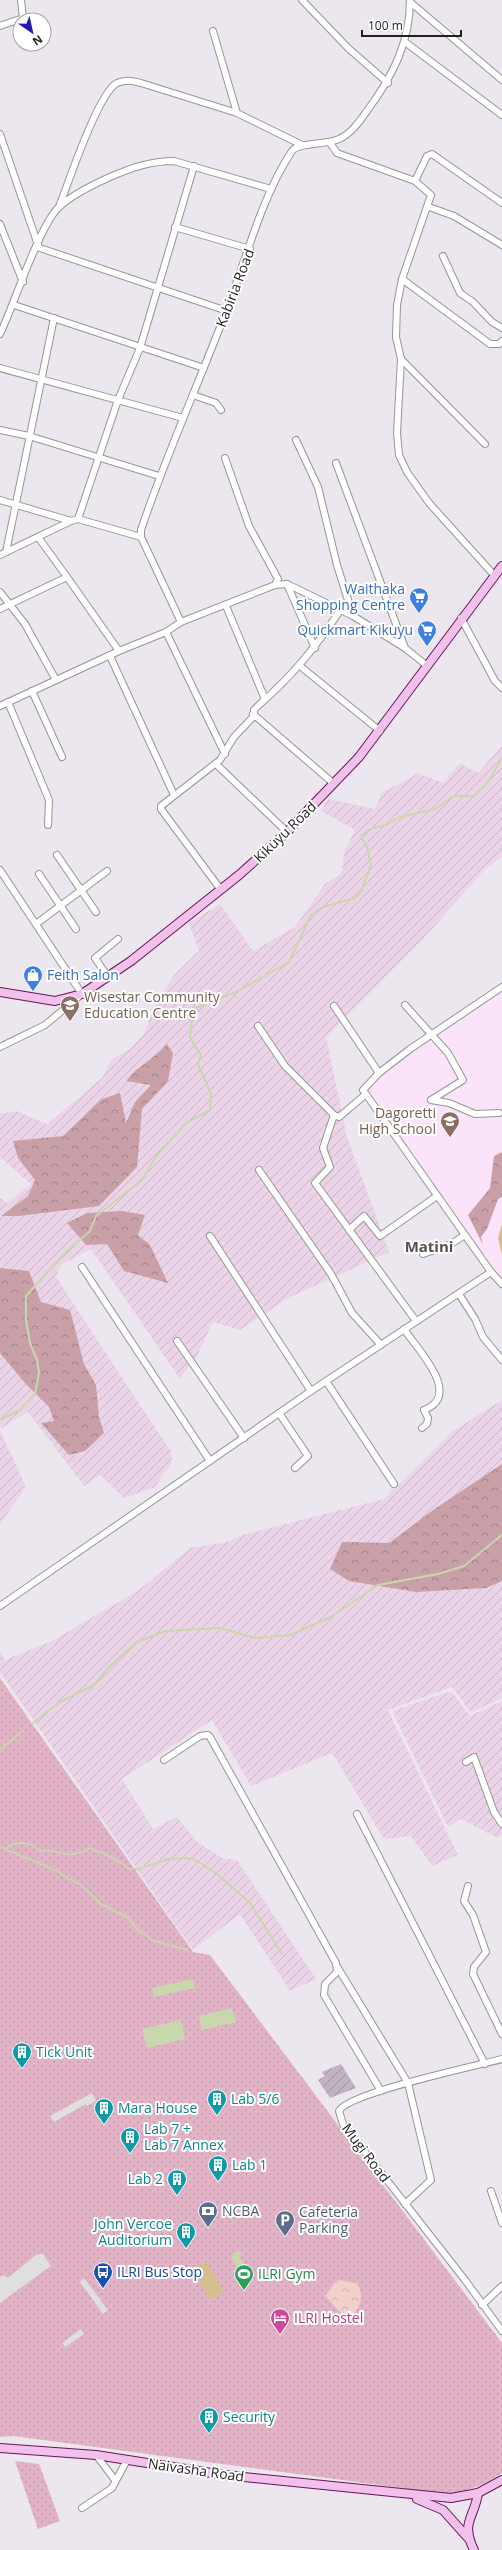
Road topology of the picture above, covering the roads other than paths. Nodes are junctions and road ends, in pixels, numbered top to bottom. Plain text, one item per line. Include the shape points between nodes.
1 (21, 0) edge
2 (302, 0) edge
3 (410, 1) edge
4 (0, 26) edge
5 (213, 31) dead end
6 (405, 42) junction
7 (502, 80) edge
8 (388, 83) junction
9 (237, 113) junction
10 (502, 115) edge
11 (0, 134) edge
12 (330, 143) junction
13 (302, 145) junction
14 (194, 166) junction
15 (415, 181) junction
16 (271, 189) junction
17 (502, 203) edge
18 (59, 207) junction
19 (429, 207) junction
20 (0, 224) edge
21 (175, 227) junction
22 (502, 245) edge
23 (38, 246) junction
24 (250, 249) junction
25 (444, 256) dead end
26 (402, 279) junction
27 (23, 282) junction
28 (159, 288) junction
29 (14, 305) junction
30 (227, 311) junction
31 (54, 318) junction
32 (502, 328) edge
33 (0, 334) edge
34 (502, 340) edge
35 (140, 348) junction
36 (401, 359) junction
37 (0, 368) edge
38 (204, 368) junction
39 (42, 378) junction
40 (193, 395) junction
41 (118, 400) junction
42 (221, 410) dead end
43 (183, 418) junction
44 (0, 430) edge
45 (29, 436) junction
46 (296, 440) dead end
47 (485, 444) dead end
48 (99, 458) junction
49 (224, 458) dead end
50 (336, 463) dead end
51 (159, 476) junction
52 (0, 500) edge
53 (15, 505) junction
54 (78, 519) junction
55 (71, 521) junction
56 (141, 537) junction
57 (38, 538) junction
58 (6, 552) junction
59 (0, 555) edge
60 (502, 566) edge
61 (494, 575) junction
62 (67, 576) junction
63 (287, 584) junction
64 (275, 585) junction
65 (0, 592) edge
66 (9, 605) junction
67 (226, 606) junction
68 (0, 609) edge
69 (341, 609) junction
70 (353, 616) junction
71 (461, 618) junction
72 (181, 622) junction
73 (166, 632) junction
74 (315, 648) junction
75 (405, 648) junction
76 (119, 651) junction
77 (110, 656) junction
78 (426, 665) junction
79 (300, 666) junction
80 (56, 680) junction
81 (502, 688) edge
82 (32, 691) junction
83 (263, 701) junction
84 (8, 702) junction
85 (0, 706) edge
86 (254, 714) junction
87 (380, 731) junction
88 (225, 754) junction
89 (62, 757) dead end
90 (216, 764) junction
91 (333, 783) junction
92 (174, 795) junction
93 (48, 825) dead end
94 (287, 832) junction
95 (57, 855) dead end
96 (0, 870) edge
97 (107, 872) dead end
98 (39, 874) dead end
99 (221, 890) junction
100 (81, 892) junction
101 (61, 906) junction
102 (96, 912) dead end
103 (36, 924) junction
104 (76, 929) dead end
105 (118, 939) dead end
106 (108, 977) junction
107 (502, 987) edge
108 (0, 992) edge
109 (82, 994) junction
110 (406, 1005) dead end
111 (334, 1006) dead end
112 (258, 1026) dead end
113 (432, 1034) junction
114 (0, 1047) edge
115 (379, 1073) junction
116 (365, 1095) junction
117 (499, 1113) dead end
118 (334, 1115) junction
119 (259, 1170) dead end
120 (437, 1196) junction
121 (349, 1230) junction
122 (465, 1235) junction
123 (210, 1236) dead end
124 (422, 1254) dead end
125 (82, 1268) dead end
126 (492, 1272) junction
127 (502, 1284) edge
128 (459, 1294) junction
129 (416, 1322) junction
130 (404, 1329) junction
131 (177, 1341) dead end
132 (381, 1345) junction
133 (502, 1360) edge
134 (326, 1381) junction
135 (310, 1391) junction
136 (279, 1413) junction
137 (422, 1428) dead end
138 (244, 1438) junction
139 (210, 1461) junction
140 (295, 1468) dead end
141 (394, 1484) dead end
142 (0, 1606) edge
143 (164, 1760) dead end
144 (466, 1762) dead end
145 (357, 1814) dead end
146 (502, 1824) edge
147 (468, 1886) dead end
148 (338, 1968) junction
149 (502, 2034) edge
150 (502, 2059) edge
151 (485, 2064) junction
152 (408, 2083) junction
153 (381, 2091) junction
154 (491, 2191) dead end
155 (405, 2204) junction
156 (502, 2223) edge
157 (502, 2286) edge
158 (482, 2305) junction
159 (502, 2331) edge
160 (0, 2448) edge
161 (96, 2455) junction
162 (126, 2460) junction
163 (115, 2480) junction
164 (502, 2480) edge
165 (391, 2492) junction
166 (478, 2493) junction
167 (82, 2508) dead end
168 (469, 2539) junction
169 (474, 2550) edge

1 - 4 street via 23,18
2 - 8 street via 348,48
3 - 6 street via 410,24
3 - 7 street
5 - 9 street
6 - 8 street
6 - 10 street
8 - 12 street via 356,125 341,138
9 - 13 street
9 - 18 street via 141,83 127,80 116,83 96,113
11 - 23 street
12 - 13 street
12 - 15 street via 337,153
13 - 16 street, Kabiria Road via 293,150
14 - 16 street
14 - 18 street via 174,161 137,165 88,188
14 - 21 street
15 - 17 street via 426,156 432,154
15 - 19 street via 431,195
16 - 24 street, Kabiria Road
18 - 23 street via 47,224
19 - 22 street via 458,218
19 - 26 street
20 - 27 street
21 - 24 street
21 - 28 street
23 - 27 street
23 - 28 street
24 - 30 street, Kabiria Road
25 - 32 street via 460,293
26 - 34 street via 490,344 499,344
26 - 36 street via 397,305 396,337
27 - 29 street
28 - 30 street
28 - 35 street
29 - 31 street
29 - 33 street
30 - 38 street, Kabiria Road
31 - 35 street
31 - 39 street
35 - 38 street
35 - 41 street
36 - 47 street
36 - 61 street via 397,433 399,455 407,472 429,503
37 - 39 street
38 - 40 street, Kabiria Road
39 - 41 street
39 - 45 street
40 - 42 street via 216,404
40 - 43 street, Kabiria Road
41 - 43 street
41 - 48 street
43 - 51 street, Kabiria Road
44 - 45 street
45 - 48 street
45 - 53 street
46 - 70 street via 318,487 337,565
48 - 51 street
48 - 54 street
49 - 64 street via 249,526 278,579
50 - 75 street
51 - 56 street, Kabiria Road
52 - 53 street
53 - 55 street
53 - 58 street
54 - 55 street
54 - 56 street
55 - 57 street
56 - 72 street
57 - 58 street
57 - 62 street
58 - 59 street
60 - 61 main road, Kikuyu Road
61 - 71 main road, Kikuyu Road
62 - 66 street
62 - 76 street
63 - 64 street
63 - 69 street
63 - 74 street
64 - 67 street
65 - 66 street
66 - 68 street
66 - 80 street via 25,624
67 - 72 street
67 - 83 street via 265,699
69 - 70 street
69 - 74 street
70 - 75 street
71 - 78 main road, Kikuyu Road
71 - 81 street via 495,681
72 - 73 street
73 - 76 street
73 - 88 street
74 - 79 street
75 - 78 street
76 - 77 street
77 - 80 street
77 - 92 street
78 - 87 main road, Kikuyu Road
79 - 83 street
79 - 87 street
80 - 82 street
82 - 84 street
82 - 89 street
83 - 86 street
84 - 85 street
84 - 93 street via 49,800
86 - 88 street via 234,738
86 - 91 street
87 - 91 main road, Kikuyu Road
88 - 90 street
90 - 92 street
90 - 94 street
91 - 94 main road, Kikuyu Road
92 - 99 street via 160,809
94 - 99 main road, Kikuyu Road
95 - 100 street
96 - 103 street
97 - 100 street
98 - 101 street
99 - 106 main road, Kikuyu Road
100 - 101 street
100 - 102 street
101 - 103 street
101 - 104 street
103 - 109 street
105 - 106 street via 95,958
106 - 109 main road, Kikuyu Road
107 - 113 street
108 - 109 main road, Kikuyu Road via 55,1002
109 - 114 street via 45,1025
110 - 113 street
111 - 115 street
112 - 118 street via 285,1066
113 - 115 street
113 - 117 street via 448,1053 463,1080 431,1100 475,1114
115 - 116 street via 362,1090
116 - 118 street via 344,1114 339,1117
116 - 120 street
118 - 121 street via 323,1148 330,1167 315,1183
119 - 132 street via 331,1274 352,1313
120 - 121 street via 380,1236 364,1216
120 - 122 street
121 - 129 street
122 - 124 street via 451,1244
122 - 126 street
123 - 135 street
125 - 139 street
126 - 127 street
126 - 128 street
128 - 129 street
128 - 133 street via 483,1337
129 - 130 street
130 - 132 street
130 - 137 street via 436,1376 441,1390 434,1407 424,1410 428,1418 427,1424
131 - 138 street
132 - 134 street
134 - 135 street
134 - 141 street
135 - 136 street
136 - 138 street
136 - 140 street via 308,1456
138 - 139 street
139 - 142 street
143 - 148 street via 200,1736 210,1737
144 - 146 street via 474,1757 494,1812
145 - 151 street
147 - 149 street via 464,1900 473,1915 486,1952 474,1967 473,1974
148 - 152 street
148 - 153 street via 335,1976 325,1984 324,1995
150 - 151 street, Mugi Road
151 - 152 street, Mugi Road
152 - 153 street, Mugi Road
152 - 155 street via 432,2180
153 - 155 street, Mugi Road via 340,2107 339,2116
154 - 156 street
155 - 158 street, Mugi Road
157 - 158 street
158 - 159 street, Mugi Road
160 - 161 main road, Naivasha Road
161 - 162 main road, Naivasha Road
161 - 163 street
162 - 163 street
162 - 165 main road, Naivasha Road via 224,2476
163 - 167 street via 112,2488
164 - 166 main road, Naivasha Road
165 - 166 main road, Naivasha Road via 450,2498
165 - 168 main road, Naivasha Road via 422,2500 443,2510
166 - 168 main road via 468,2520
168 - 169 main road

